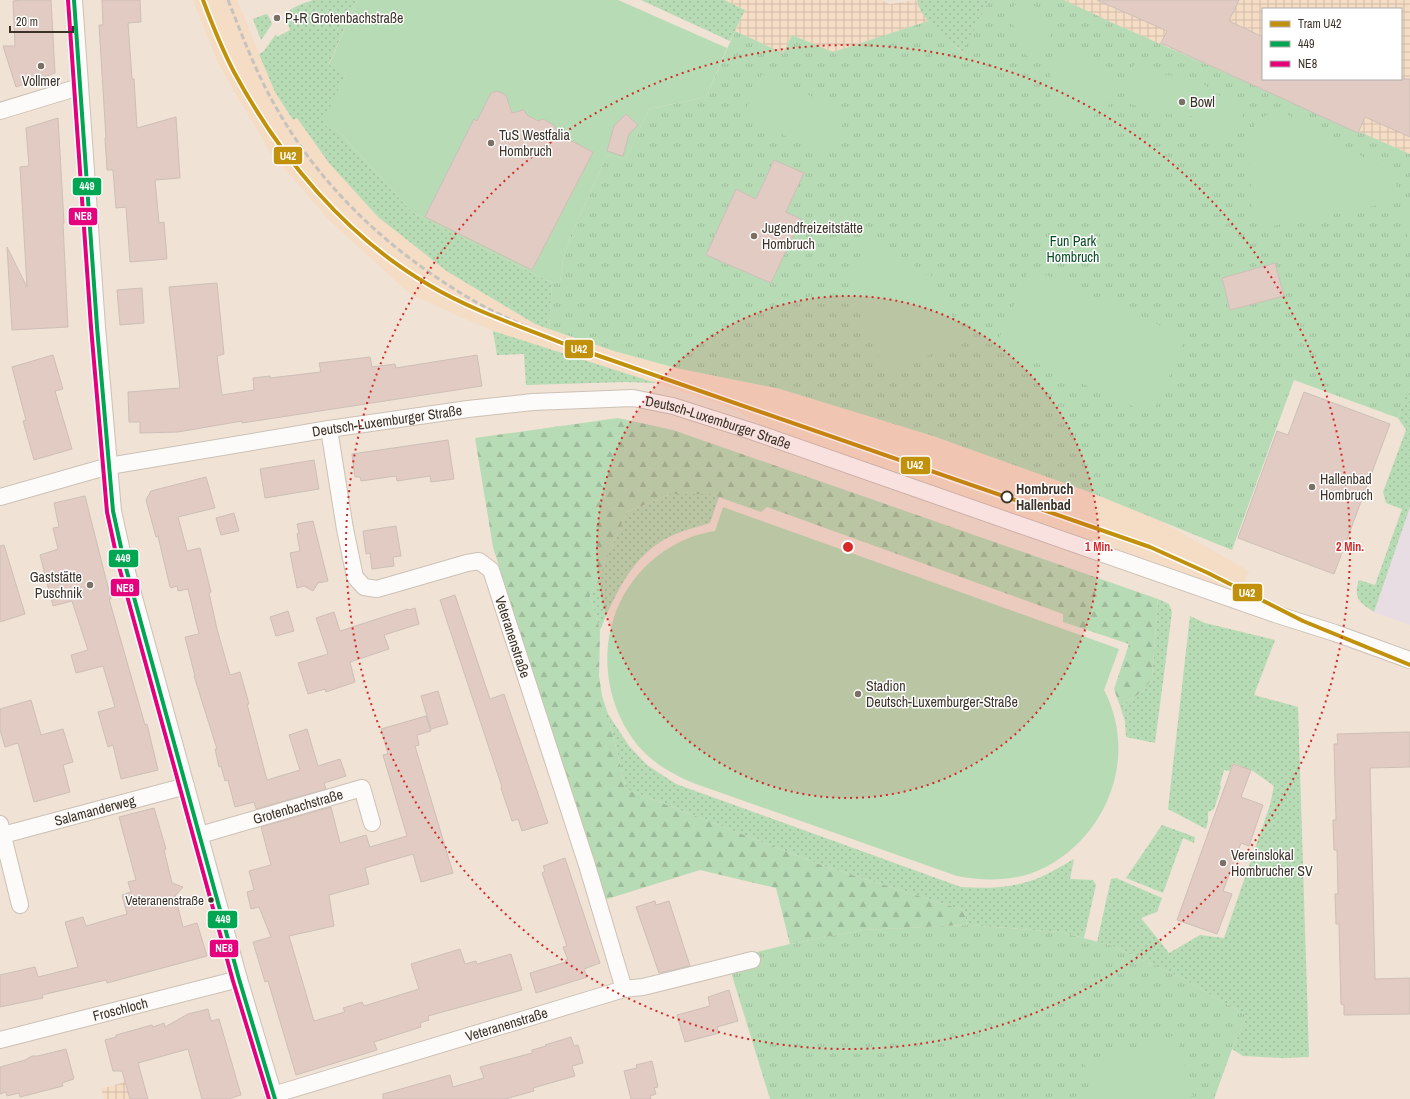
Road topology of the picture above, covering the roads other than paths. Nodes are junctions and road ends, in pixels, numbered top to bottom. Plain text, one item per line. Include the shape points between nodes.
1 (74, 0) edge
2 (79, 87) junction
3 (0, 111) edge
4 (329, 429) junction
5 (109, 466) junction
6 (0, 497) edge
7 (1410, 660) edge
8 (186, 786) junction
9 (372, 823) dead end
10 (1, 830) edge
11 (200, 835) junction
12 (20, 905) dead end
13 (752, 960) dead end
14 (239, 979) junction
15 (624, 988) junction
16 (0, 1040) edge
17 (274, 1097) edge

1 - 2 street
2 - 3 street
2 - 5 street
4 - 5 street, Deutsch-Luxemburger Straße
4 - 7 street, Deutsch-Luxemburger Straße via 533,402 633,398 673,406
4 - 15 street, Veteranenstraße via 355,577 364,587 377,590 479,561 491,570 587,865
5 - 6 street, Deutsch-Luxemburger Straße
5 - 8 street via 113,511 124,561
8 - 10 street, Salamanderweg
8 - 11 street
9 - 11 street, Grotenbachstraße via 362,788
10 - 12 street, Salamanderweg
11 - 14 street
13 - 15 street, Veteranenstraße via 643,987
14 - 16 street, Froschloch
14 - 17 street
15 - 17 street, Veteranenstraße

